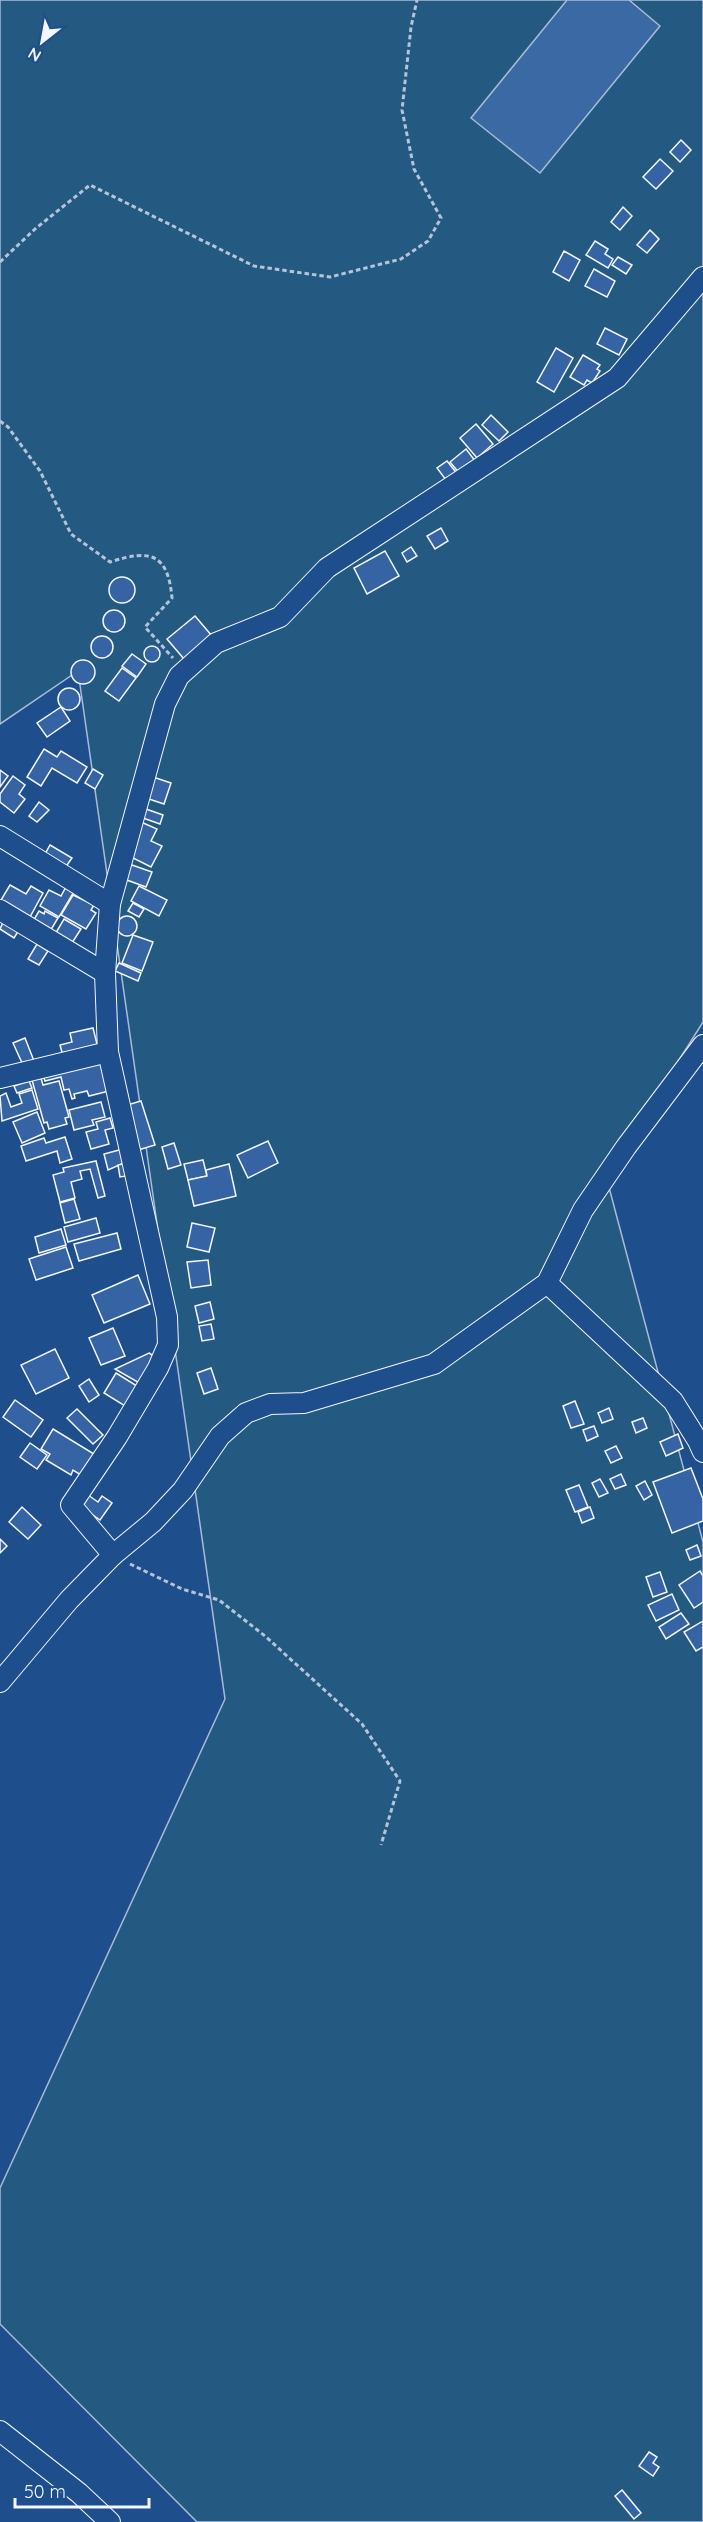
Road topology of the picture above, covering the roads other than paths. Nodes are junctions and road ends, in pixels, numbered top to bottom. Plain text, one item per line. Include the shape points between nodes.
1 (703, 277) edge
2 (0, 836) edge
3 (110, 904) junction
4 (0, 910) edge
5 (105, 973) junction
6 (703, 1045) edge
7 (108, 1052) junction
8 (0, 1078) edge
9 (547, 1283) junction
10 (703, 1452) edge
11 (113, 1555) junction
12 (0, 1682) edge
13 (0, 2432) edge
14 (110, 2522) edge

1 - 3 street via 617,378 327,568 280,617 216,643 179,676 165,704
2 - 3 street
3 - 5 street
4 - 5 street
5 - 7 street
6 - 9 street via 583,1210
7 - 8 street
7 - 11 street via 167,1317 168,1345 123,1428 71,1505
9 - 10 street via 673,1401
9 - 11 street via 434,1364 304,1404 270,1404 246,1413 220,1436 176,1498
11 - 12 street
13 - 14 street

